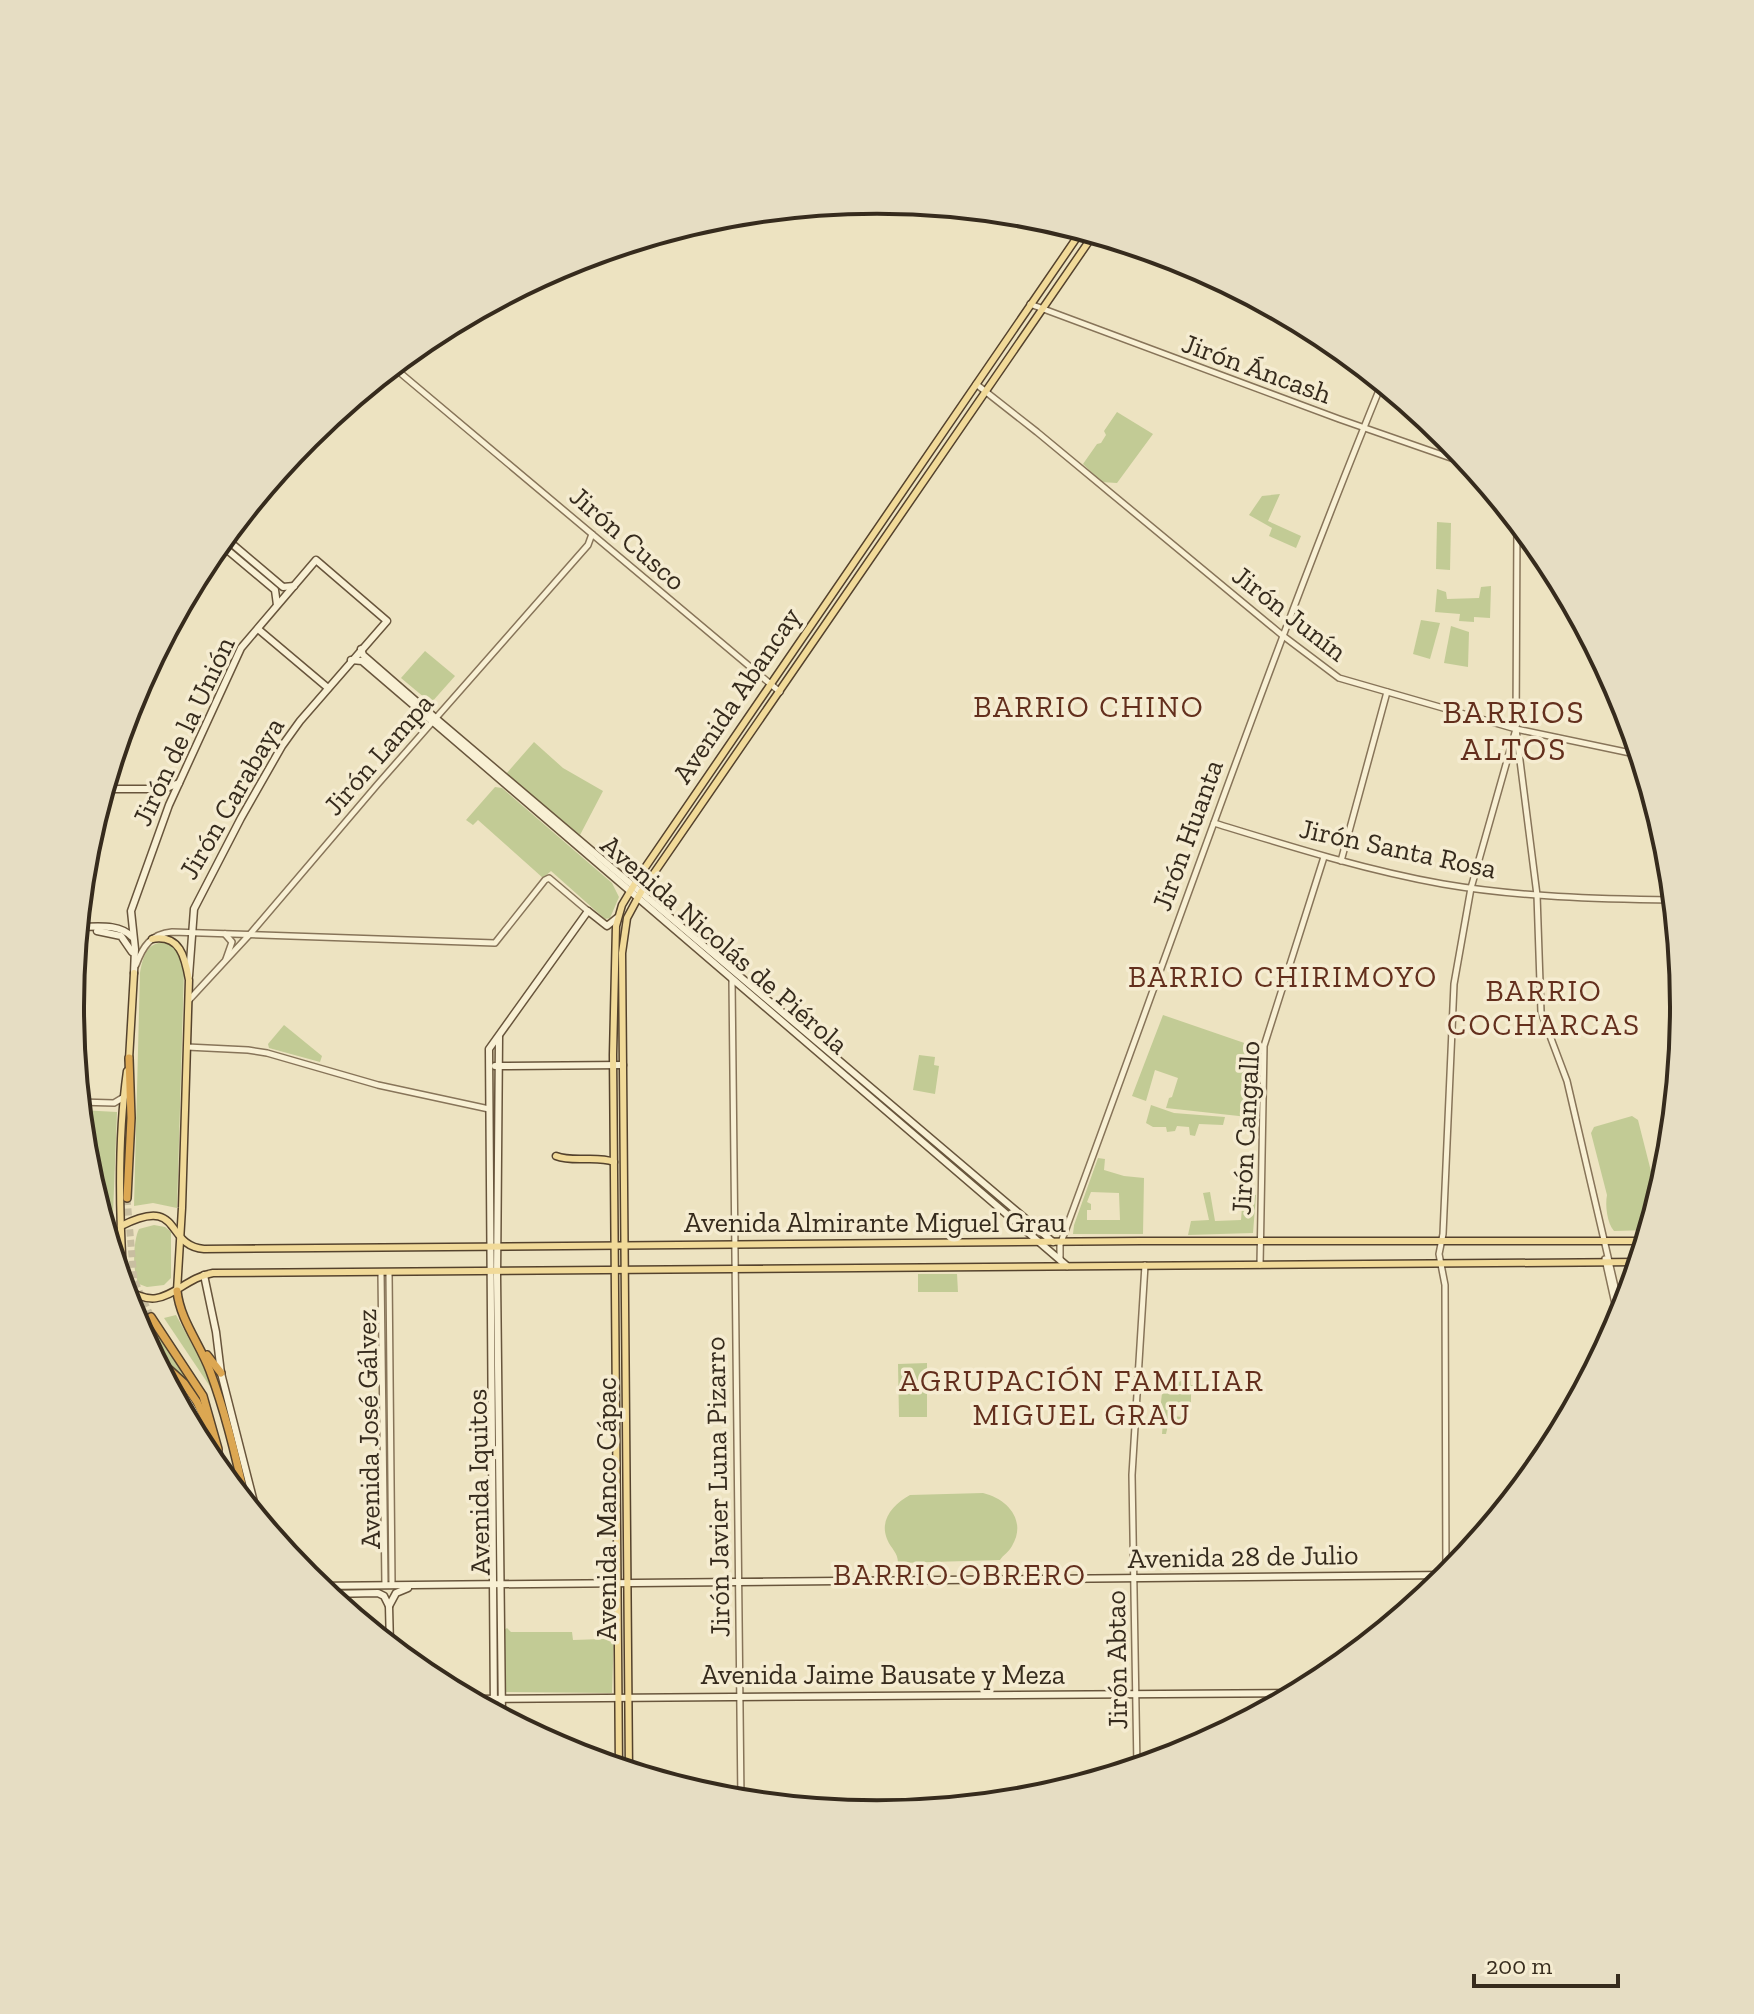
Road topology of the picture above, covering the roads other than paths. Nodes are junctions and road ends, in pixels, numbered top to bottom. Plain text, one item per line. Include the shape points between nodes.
1 (1075, 239) edge
2 (1088, 243) edge
3 (1030, 304) junction
4 (1042, 310) junction
5 (401, 373) edge
6 (976, 384) junction
7 (985, 391) junction
8 (1378, 393) edge
9 (1363, 428) junction
10 (1448, 457) edge
11 (592, 534) junction
12 (1517, 539) edge
13 (233, 545) edge
14 (229, 551) edge
15 (297, 584) junction
16 (277, 607) junction
17 (387, 621) joint
18 (258, 629) junction
19 (1282, 635) junction
20 (361, 649) junction
21 (351, 660) junction
22 (770, 684) junction
23 (328, 688) junction
24 (781, 692) junction
25 (1387, 692) junction
26 (434, 720) junction
27 (1516, 729) junction
28 (1628, 753) edge
29 (179, 783) junction
30 (115, 789) edge
31 (1214, 823) junction
32 (1324, 857) junction
33 (1341, 861) junction
34 (631, 888) junction
35 (1471, 888) junction
36 (639, 895) junction
37 (1537, 895) junction
38 (1662, 900) edge
39 (588, 911) junction
40 (617, 918) junction
41 (262, 921) junction
42 (89, 928) joint
43 (192, 932) junction
44 (221, 932) junction
45 (250, 934) junction
46 (273, 936) junction
47 (152, 939) junction
48 (134, 940) junction
49 (134, 960) junction
50 (226, 960) junction
51 (134, 973) junction
52 (189, 980) junction
53 (732, 980) junction
54 (189, 1000) junction
55 (499, 1035) junction
56 (187, 1047) junction
57 (129, 1058) junction
58 (613, 1065) junction
59 (623, 1065) junction
60 (489, 1066) junction
61 (499, 1066) junction
62 (124, 1096) junction
63 (90, 1102) edge
64 (489, 1109) junction
65 (489, 1131) junction
66 (498, 1131) junction
67 (556, 1156) dead end
68 (614, 1162) junction
69 (127, 1198) tunnel mouth
70 (489, 1198) junction
71 (498, 1198) junction
72 (1018, 1213) junction
73 (1012, 1220) junction
74 (121, 1226) junction
75 (179, 1236) junction
76 (1441, 1239) junction
77 (1603, 1241) junction
78 (1634, 1241) edge
79 (1260, 1242) junction
80 (1058, 1243) junction
81 (1040, 1244) junction
82 (735, 1246) junction
83 (615, 1247) junction
84 (625, 1247) junction
85 (493, 1248) junction
86 (122, 1249) edge
87 (1607, 1260) junction
88 (1628, 1261) edge
89 (1440, 1263) junction
90 (1064, 1264) junction
91 (1260, 1264) junction
92 (1145, 1265) junction
93 (616, 1268) junction
94 (625, 1268) junction
95 (735, 1268) junction
96 (493, 1270) junction
97 (385, 1273) junction
98 (204, 1275) junction
99 (177, 1291) junction
100 (139, 1296) edge
101 (1615, 1296) edge
102 (151, 1317) tunnel mouth
103 (201, 1347) junction
104 (173, 1372) edge
105 (221, 1373) junction
106 (216, 1444) edge
107 (217, 1447) edge
108 (239, 1478) edge
109 (252, 1495) edge
110 (1447, 1558) edge
111 (1428, 1577) edge
112 (1134, 1579) junction
113 (739, 1583) junction
114 (618, 1584) junction
115 (629, 1584) junction
116 (388, 1585) junction
117 (418, 1585) junction
118 (501, 1585) junction
119 (335, 1586) edge
120 (493, 1586) junction
121 (375, 1593) junction
122 (344, 1594) edge
123 (389, 1606) junction
124 (390, 1632) edge
125 (1274, 1693) edge
126 (1135, 1694) junction
127 (618, 1697) junction
128 (628, 1697) junction
129 (740, 1697) junction
130 (488, 1698) edge
131 (498, 1698) junction
132 (497, 1703) edge
133 (499, 1704) edge
134 (1137, 1756) edge
135 (619, 1757) edge
136 (629, 1760) edge
137 (741, 1788) edge

1 - 3 main road, Avenida Abancay
2 - 4 main road, Avenida Abancay
3 - 4 street, Jirón Áncash
3 - 6 main road, Avenida Abancay
4 - 7 main road, Avenida Abancay
4 - 9 street, Jirón Áncash
5 - 11 street, Jirón Cusco
6 - 7 street, Jirón Junín
6 - 22 main road, Avenida Abancay
7 - 19 street, Jirón Junín
7 - 24 main road, Avenida Abancay
8 - 9 street, Jirón Huanta
9 - 10 street, Jirón Áncash
9 - 19 street, Jirón Huanta
11 - 22 street, Jirón Cusco
11 - 26 street, Jirón Lampa via 592,542
12 - 27 street
13 - 15 main road via 283,587
14 - 16 main road via 275,590
15 - 16 main road, Jirón de la Unión
15 - 17 main road, Jirón de la Unión via 316,560
16 - 18 main road, Jirón de la Unión
17 - 20 main road, Jirón Carabaya
18 - 23 main road
18 - 29 main road, Jirón de la Unión via 241,648
19 - 25 street, Jirón Junín via 1339,678
19 - 31 street, Jirón Huanta
20 - 21 main road, Jirón Carabaya
20 - 26 main road, Avenida Nicolás de Piérola
21 - 23 main road, Jirón Carabaya
21 - 26 main road, Avenida Nicolás de Piérola via 362,661
22 - 24 street, Jirón Cusco
22 - 34 main road, Avenida Abancay
23 - 43 main road, Jirón Carabaya via 282,746 241,818 197,902
24 - 36 main road, Avenida Abancay
25 - 27 street, Jirón Junín
25 - 33 street
26 - 34 main road, Avenida Nicolás de Piérola
26 - 41 street, Jirón Lampa
27 - 28 street, Jirón Junín
27 - 35 street
27 - 37 street
29 - 30 main road via 164,789
29 - 48 main road, Jirón de la Unión via 133,902
31 - 32 street, Jirón Santa Rosa
31 - 80 street, Jirón Huanta
32 - 33 street, Jirón Santa Rosa
32 - 79 street, Jirón Cangallo via 1264,1046
33 - 35 street, Jirón Santa Rosa
34 - 36 main road, Avenida Nicolás de Piérola
34 - 40 main road, Avenida Abancay
35 - 37 street, Jirón Santa Rosa
35 - 76 street via 1454,984
36 - 53 main road, Avenida Nicolás de Piérola
36 - 59 main road, Avenida Abancay via 622,944
36 - 72 main road, Avenida Nicolás de Piérola
37 - 38 street, Jirón Santa Rosa
37 - 77 street via 1541,1012 1567,1081
39 - 40 main road via 607,926
39 - 46 street via 547,879 495,943
39 - 55 main road
40 - 58 main road, Avenida Abancay
41 - 45 street, Jirón Lampa
41 - 46 street
42 - 48 main road via 122,929
42 - 49 main road via 123,937
43 - 44 street
43 - 47 street
43 - 52 main road, Jirón Carabaya
44 - 45 street
44 - 50 street via 232,942
45 - 46 street
45 - 50 street, Jirón Lampa
47 - 51 street via 141,951
47 - 52 main road via 167,938 178,945
48 - 49 main road, Jirón de la Unión
49 - 51 main road, Jirón de la Unión
50 - 54 street, Jirón Lampa
51 - 57 main road
52 - 54 main road
53 - 73 main road, Avenida Nicolás de Piérola
53 - 82 street, Jirón Javier Luna Pizarro
54 - 56 main road
55 - 60 main road via 489,1049
55 - 61 main road
56 - 64 street via 267,1053
56 - 75 main road
57 - 62 main road
57 - 69 highway
58 - 59 main road
58 - 61 main road
58 - 68 main road, Avenida Abancay
59 - 84 main road, Avenida Abancay
60 - 61 main road
60 - 64 main road
61 - 66 main road
62 - 63 street via 114,1103
62 - 74 main road
64 - 65 main road
65 - 66 main road
65 - 70 main road
66 - 71 main road
67 - 68 main road
68 - 83 main road, Avenida Abancay
70 - 71 main road
70 - 85 main road
71 - 85 main road
72 - 73 main road
72 - 80 main road, Avenida Nicolás de Piérola
73 - 81 main road, Avenida Nicolás de Piérola
74 - 75 main road, Avenida Almirante Miguel Grau via 160,1216
74 - 86 main road
75 - 85 main road, Avenida Almirante Miguel Grau via 204,1249
75 - 99 main road
76 - 77 main road, Avenida Almirante Miguel Grau
76 - 79 main road, Avenida Almirante Miguel Grau
76 - 89 street
77 - 78 main road, Avenida Almirante Miguel Grau
77 - 87 street
79 - 80 main road, Avenida Almirante Miguel Grau
79 - 91 street, Jirón Cangallo
80 - 81 main road, Avenida Almirante Miguel Grau
80 - 90 street, Jirón Huanta
81 - 82 main road, Avenida Almirante Miguel Grau
81 - 90 main road, Avenida Nicolás de Piérola
82 - 84 main road, Avenida Almirante Miguel Grau
82 - 95 street, Jirón Javier Luna Pizarro
83 - 84 main road, Avenida Almirante Miguel Grau
83 - 85 main road, Avenida Almirante Miguel Grau
83 - 93 main road, Avenida Manco Cápac
84 - 94 main road, Avenida Manco Cápac
85 - 96 main road, Avenida Iquitos
87 - 88 main road, Avenida Almirante Miguel Grau
87 - 89 main road, Avenida Almirante Miguel Grau
87 - 101 street
89 - 91 main road, Avenida Almirante Miguel Grau
89 - 110 street via 1445,1285
90 - 92 main road, Avenida Almirante Miguel Grau
90 - 95 main road, Avenida Almirante Miguel Grau
91 - 92 main road, Avenida Almirante Miguel Grau
92 - 112 street, Jirón Abtao via 1132,1475
93 - 94 main road, Avenida Almirante Miguel Grau
93 - 96 main road, Avenida Almirante Miguel Grau
93 - 114 main road, Avenida Manco Cápac
94 - 95 main road, Avenida Almirante Miguel Grau
94 - 115 main road, Avenida Manco Cápac
95 - 113 street, Jirón Javier Luna Pizarro
96 - 97 main road, Avenida Almirante Miguel Grau
96 - 118 main road, Avenida Iquitos
96 - 120 main road, Avenida Iquitos
97 - 98 main road, Avenida Almirante Miguel Grau
97 - 116 street, Avenida José Gálvez
98 - 99 main road
98 - 105 main road
99 - 100 main road via 166,1297
99 - 103 highway via 179,1307
102 - 107 highway via 203,1396
103 - 105 highway
103 - 108 highway
104 - 106 highway via 190,1392
105 - 109 main road
111 - 112 main road, Avenida 28 de Julio
112 - 113 main road, Avenida 28 de Julio
112 - 126 street, Jirón Abtao
113 - 115 main road, Avenida 28 de Julio
113 - 129 street, Jirón Javier Luna Pizarro
114 - 115 main road, Avenida 28 de Julio
114 - 118 main road, Avenida 28 de Julio
114 - 127 main road, Avenida Manco Cápac
115 - 128 main road, Avenida Manco Cápac
116 - 117 main road, Avenida 28 de Julio
116 - 119 main road, Avenida 28 de Julio
116 - 121 main road via 386,1591
117 - 120 main road, Avenida 28 de Julio
117 - 123 main road via 396,1593
118 - 120 main road, Avenida 28 de Julio
118 - 131 main road, Avenida Iquitos
120 - 131 main road, Avenida Iquitos
121 - 122 main road
121 - 123 main road
123 - 124 main road
125 - 126 main road, Avenida Jaime Bausate y Meza
126 - 129 main road, Avenida Jaime Bausate y Meza
126 - 134 street, Jirón Abtao
127 - 128 main road, Avenida Jaime Bausate y Meza
127 - 131 main road, Avenida Jaime Bausate y Meza
127 - 135 main road, Avenida Manco Cápac
128 - 129 main road, Avenida Jaime Bausate y Meza
128 - 136 main road, Avenida Manco Cápac
129 - 137 street, Jirón Javier Luna Pizarro
130 - 131 main road, Avenida Jaime Bausate y Meza
131 - 132 main road, Avenida Iquitos
131 - 133 main road, Avenida Iquitos

